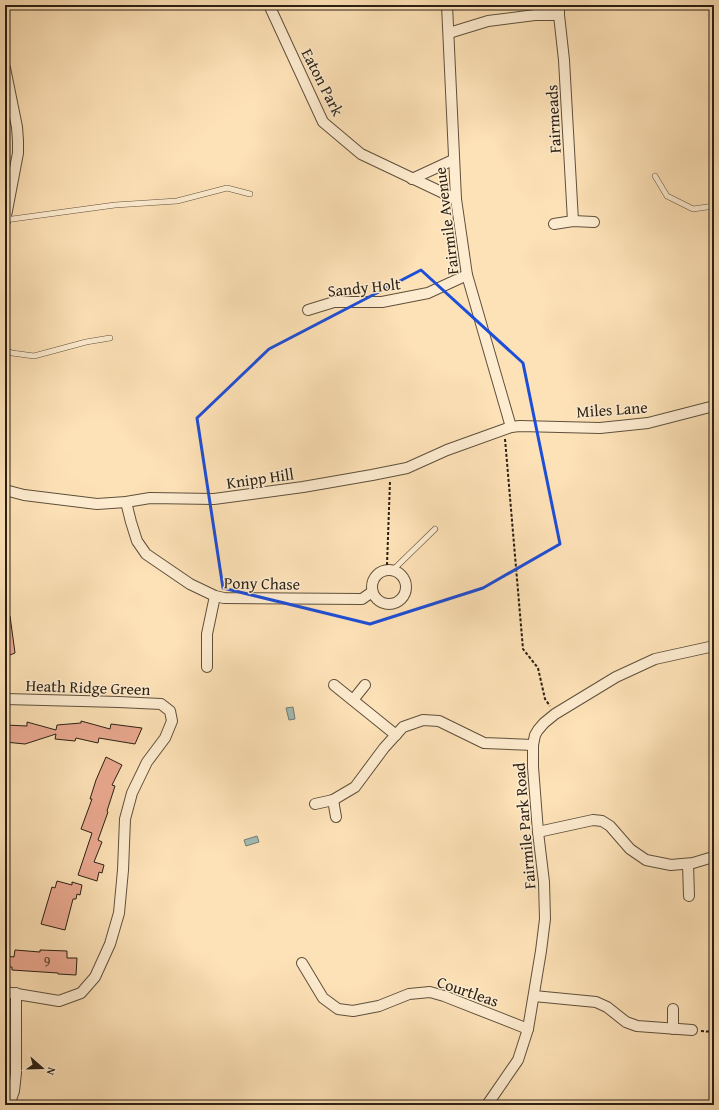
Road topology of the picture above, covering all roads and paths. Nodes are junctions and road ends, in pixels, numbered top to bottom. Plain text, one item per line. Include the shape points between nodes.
1 (269, 5) edge
2 (447, 5) edge
3 (559, 10) edge
4 (449, 33) junction
5 (5, 68) edge
6 (453, 160) junction
7 (655, 176) dead end
8 (412, 179) junction
9 (250, 194) dead end
10 (456, 199) junction
11 (714, 206) edge
12 (5, 220) edge
13 (573, 222) junction
14 (594, 222) dead end
15 (554, 224) dead end
16 (467, 275) junction
17 (308, 310) dead end
18 (110, 338) dead end
19 (5, 350) edge
20 (714, 406) edge
21 (507, 428) junction
22 (390, 481) dead end
23 (5, 490) edge
24 (126, 502) junction
25 (435, 529) dead end
26 (390, 570) junction
27 (372, 592) junction
28 (215, 596) junction
29 (714, 646) edge
30 (207, 667) dead end
31 (334, 685) dead end
32 (365, 685) dead end
33 (5, 699) edge
34 (353, 700) junction
35 (555, 714) junction
36 (396, 735) junction
37 (533, 744) junction
38 (333, 800) junction
39 (315, 804) dead end
40 (336, 817) dead end
41 (538, 832) junction
42 (713, 857) dead end
43 (688, 864) junction
44 (689, 896) dead end
45 (302, 963) dead end
46 (5, 992) edge
47 (16, 993) junction
48 (534, 996) junction
49 (674, 1009) dead end
50 (528, 1029) junction
51 (673, 1029) junction
52 (692, 1030) joint
53 (714, 1032) edge
54 (9, 1105) edge
55 (487, 1105) edge

1 - 8 street, Eaton Park via 323,122 361,154
2 - 4 street, Fairmile Avenue
3 - 4 street, Fairmeads via 488,21
3 - 13 street, Fairmeads
4 - 6 street, Fairmile Avenue
5 - 12 street via 18,141
6 - 8 street
6 - 10 street, Fairmile Avenue
7 - 11 lane via 667,196 692,209
8 - 10 street, Eaton Park
9 - 12 lane via 227,188 177,201 115,205
10 - 16 street, Fairmile Avenue
13 - 14 street
13 - 15 street
16 - 17 street, Sandy Holt via 428,293 382,302 334,302
16 - 21 street, Fairmile Avenue
18 - 19 lane via 34,356
20 - 21 street, Miles Lane via 648,423 600,428
21 - 24 street, Knipp Hill via 407,468 372,475 214,499 150,498
21 - 35 path via 523,649 538,668 545,699
22 - 26 path
23 - 24 street, Knipp Hill via 24,495 97,504
24 - 28 street, Pony Chase via 137,541 146,554 190,584
25 - 26 lane
26 - 27 street via 381,571 374,577
26 - 27 street via 402,575 406,583 407,589 401,600 390,605 385,604 375,598
27 - 28 street, Pony Chase via 362,599
28 - 30 street via 207,634
29 - 35 street, Fairmile Park Road via 655,659 616,676
31 - 34 street
32 - 34 street
33 - 47 street, Heath Ridge Green via 161,704 170,710 172,721 165,738 147,762 132,793 125,819 119,913 110,944 95,977 81,993 59,1001
34 - 36 street
35 - 37 street, Fairmile Park Road via 538,730
36 - 37 street via 403,726 428,720 439,721 484,743
36 - 38 street via 355,787
37 - 41 street, Fairmile Park Road
38 - 39 street
38 - 40 street
41 - 43 street via 602,820 630,849 646,860 671,865
41 - 48 street, Fairmile Park Road via 545,919
42 - 43 street
43 - 44 street
45 - 50 street, Courtleas via 323,998 338,1009 353,1011 379,1006 408,994 430,992
46 - 47 street, Heath Ridge Green
47 - 54 street via 16,1073
48 - 50 street, Fairmile Park Road
48 - 51 street via 596,1002 626,1022 637,1026
49 - 51 street
50 - 55 street, Fairmile Park Road via 518,1060
51 - 52 street
52 - 53 path

